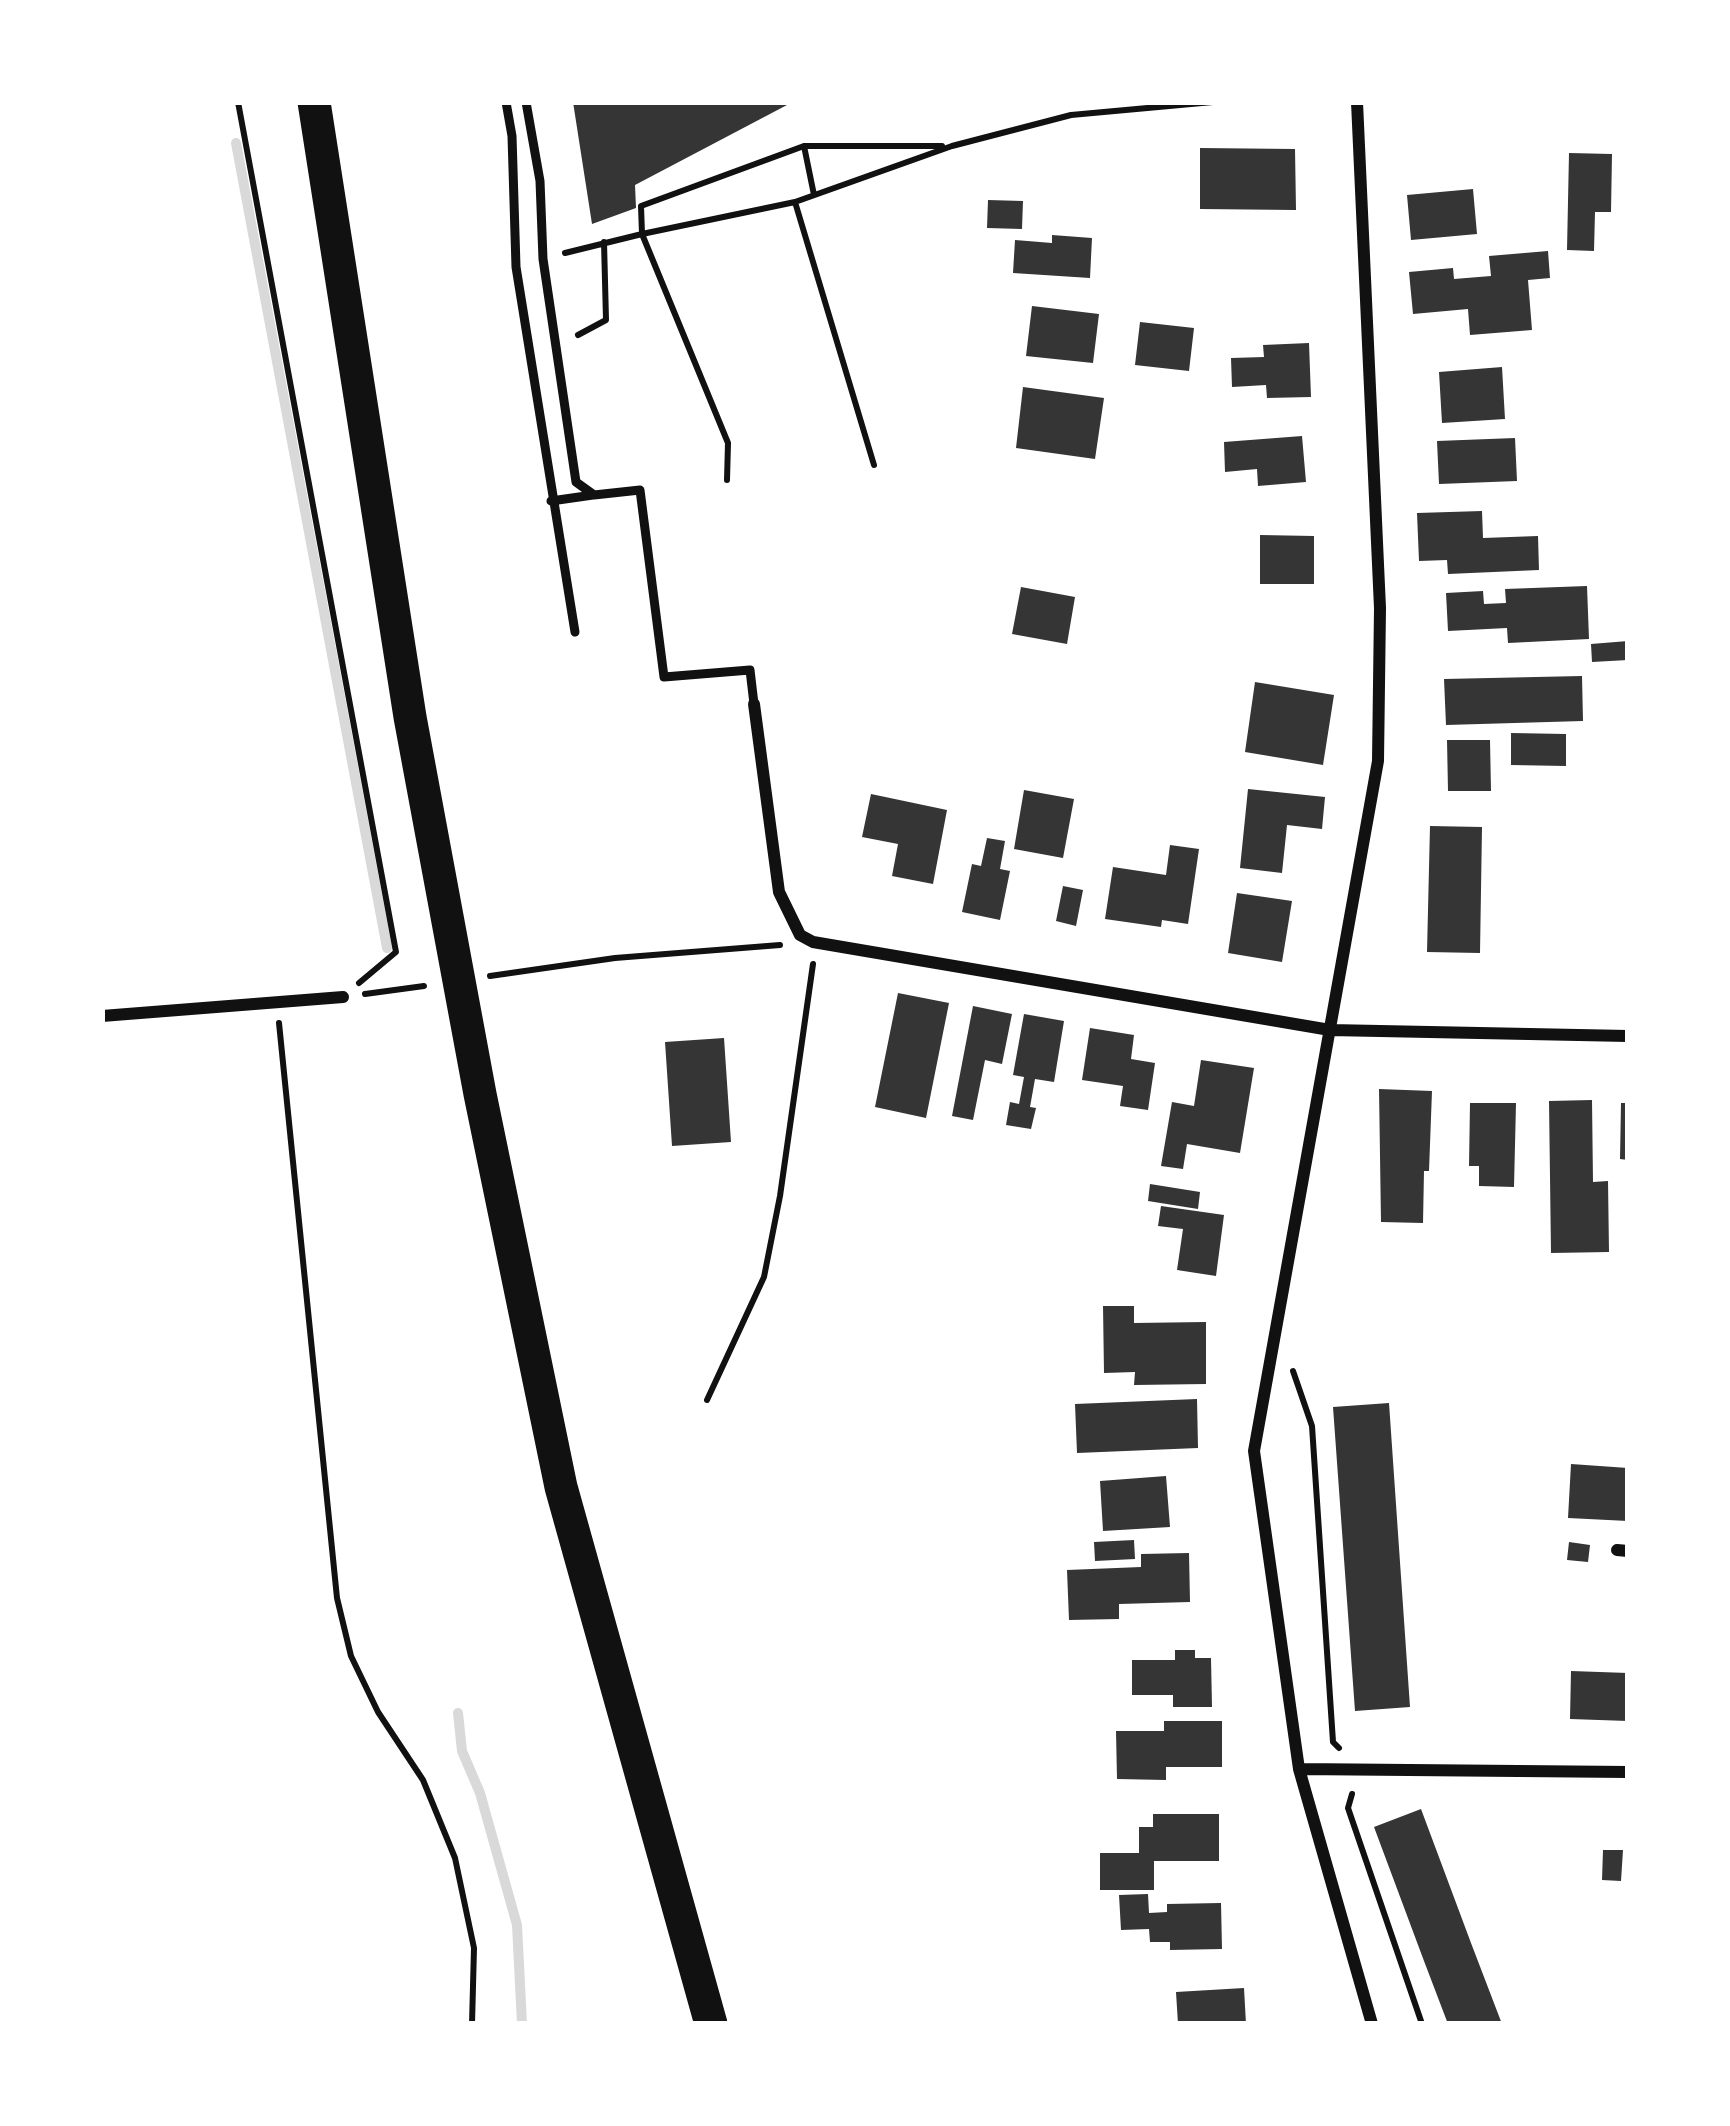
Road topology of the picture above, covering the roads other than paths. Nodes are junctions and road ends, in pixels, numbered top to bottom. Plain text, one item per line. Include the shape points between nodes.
1 (314, 102) edge
2 (506, 102) edge
3 (526, 102) edge
4 (1357, 102) edge
5 (593, 495) junction
6 (551, 501) junction
7 (575, 632) dead end
8 (754, 704) joint
9 (343, 997) road end
10 (102, 1016) edge
11 (1330, 1030) junction
12 (1628, 1036) edge
13 (1298, 1769) junction
14 (1628, 1772) edge
15 (711, 2024) edge
16 (1372, 2024) edge

1 - 15 highway via 410,717 561,1487
2 - 6 lane via 516,267
3 - 5 lane via 576,482
4 - 11 street via 1381,705
5 - 6 lane
5 - 8 lane via 640,490 664,677 750,670
6 - 7 lane
8 - 11 street via 778,892 807,938
9 - 10 street
11 - 12 street
11 - 13 street via 1254,1450
13 - 14 street
13 - 16 street

